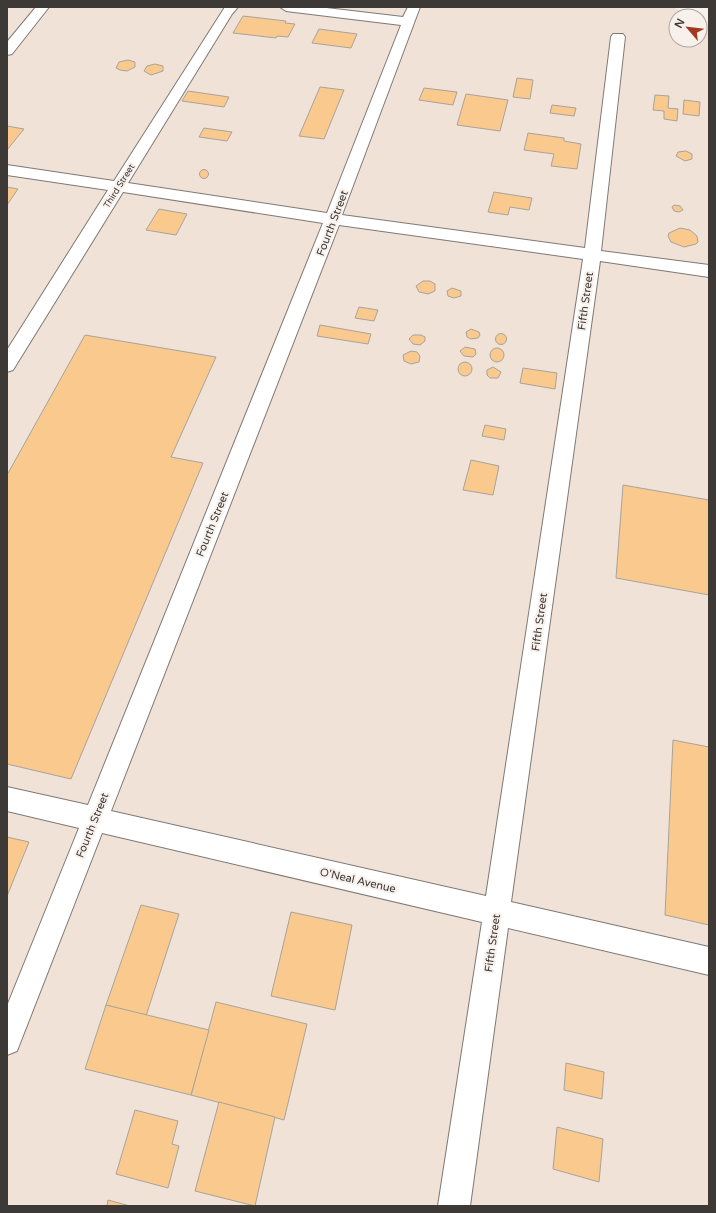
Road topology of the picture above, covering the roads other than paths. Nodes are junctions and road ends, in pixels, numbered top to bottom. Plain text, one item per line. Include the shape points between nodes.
1 (43, 7) edge
2 (232, 7) edge
3 (286, 7) edge
4 (411, 15) edge
5 (618, 37) dead end
6 (7, 51) edge
7 (7, 170) edge
8 (118, 186) junction
9 (333, 220) junction
10 (592, 256) junction
11 (709, 272) edge
12 (7, 365) edge
13 (7, 799) edge
14 (94, 818) junction
15 (497, 912) junction
16 (709, 961) edge
17 (7, 1041) edge
18 (454, 1206) edge

1 - 6 lane
2 - 8 lane, Third Street
3 - 4 lane
4 - 9 lane, Fourth Street
5 - 10 lane, Fifth Street
7 - 8 lane
8 - 9 lane
8 - 12 lane, Third Street
9 - 10 lane
9 - 14 lane, Fourth Street
10 - 11 lane
10 - 15 lane, Fifth Street
13 - 14 lane, O'Neal Avenue
14 - 15 lane, O'Neal Avenue
14 - 17 lane, Fourth Street
15 - 16 lane, O'Neal Avenue
15 - 18 lane, Fifth Street

